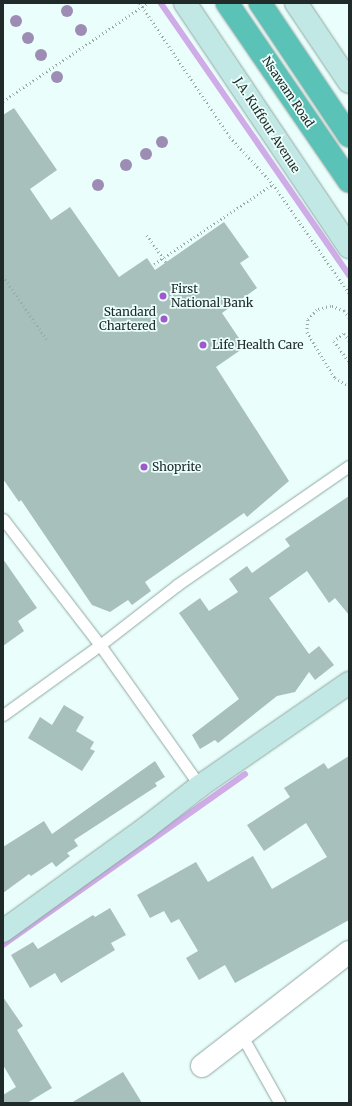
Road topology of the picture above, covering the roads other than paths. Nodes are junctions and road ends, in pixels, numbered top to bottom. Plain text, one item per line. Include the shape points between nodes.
1 (185, 3) edge
2 (227, 3) edge
3 (260, 3) edge
4 (296, 3) edge
5 (349, 82) edge
6 (349, 136) edge
7 (349, 181) edge
8 (349, 248) edge
9 (349, 466) edge
10 (3, 519) edge
11 (100, 645) junction
12 (349, 683) edge
13 (3, 715) edge
14 (200, 786) junction
15 (3, 930) edge
16 (349, 952) edge
17 (242, 1036) junction
18 (202, 1066) dead end
19 (279, 1102) edge

1 - 8 main road, J.A. Kuffour Avenue
2 - 7 highway, Nsawam Road
3 - 6 highway
4 - 5 main road
9 - 11 lane via 177,585
10 - 11 lane
11 - 13 lane
11 - 14 lane
12 - 14 main road
14 - 15 main road via 146,828
16 - 17 street
17 - 18 street
17 - 19 lane

